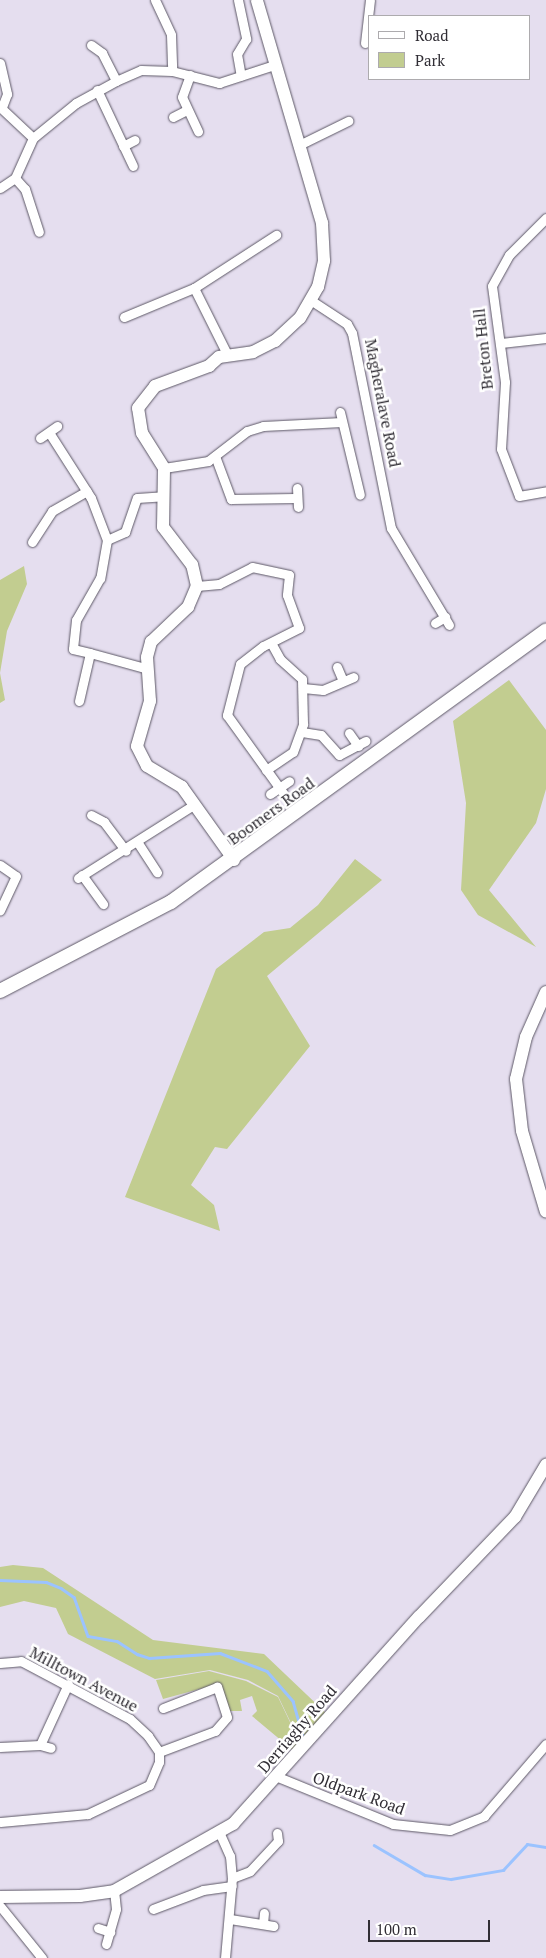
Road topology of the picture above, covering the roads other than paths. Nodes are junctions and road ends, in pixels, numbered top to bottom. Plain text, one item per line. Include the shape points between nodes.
1 (155, 0) edge
2 (238, 0) edge
3 (257, 0) edge
4 (370, 0) edge
5 (368, 15) edge
6 (368, 17) edge
7 (365, 43) dead end
8 (91, 45) dead end
9 (0, 63) edge
10 (274, 65) junction
11 (172, 71) junction
12 (190, 76) junction
13 (242, 76) junction
14 (116, 80) junction
15 (97, 90) junction
16 (1, 107) edge
17 (187, 110) junction
18 (173, 117) dead end
19 (348, 121) dead end
20 (198, 132) dead end
21 (33, 138) junction
22 (135, 140) dead end
23 (123, 146) junction
24 (299, 146) junction
25 (133, 166) dead end
26 (15, 178) junction
27 (0, 188) edge
28 (546, 218) edge
29 (39, 225) dead end
30 (276, 235) dead end
31 (194, 288) junction
32 (312, 301) junction
33 (124, 317) dead end
34 (546, 338) edge
35 (500, 343) junction
36 (227, 354) junction
37 (340, 412) dead end
38 (342, 422) junction
39 (57, 426) dead end
40 (50, 434) junction
41 (40, 438) dead end
42 (215, 456) junction
43 (164, 468) junction
44 (86, 490) junction
45 (546, 491) edge
46 (360, 494) dead end
47 (163, 496) junction
48 (298, 507) dead end
49 (107, 540) junction
50 (32, 542) dead end
51 (197, 586) junction
52 (435, 623) dead end
53 (546, 631) edge
54 (271, 643) junction
55 (90, 653) junction
56 (337, 667) dead end
57 (148, 669) junction
58 (353, 677) dead end
59 (343, 681) junction
60 (303, 688) junction
61 (79, 701) dead end
62 (302, 732) junction
63 (349, 733) dead end
64 (266, 770) junction
65 (289, 781) dead end
66 (281, 790) junction
67 (270, 794) dead end
68 (195, 804) junction
69 (92, 815) dead end
70 (138, 843) junction
71 (126, 851) junction
72 (234, 860) junction
73 (0, 865) edge
74 (157, 872) dead end
75 (103, 904) dead end
76 (0, 910) edge
77 (0, 991) edge
78 (546, 992) edge
79 (546, 1212) edge
80 (546, 1465) edge
81 (0, 1662) edge
82 (68, 1684) junction
83 (163, 1708) dead end
84 (546, 1744) edge
85 (40, 1745) junction
86 (0, 1747) edge
87 (51, 1748) dead end
88 (159, 1752) junction
89 (278, 1777) junction
90 (0, 1822) edge
91 (277, 1832) dead end
92 (220, 1834) junction
93 (232, 1882) junction
94 (114, 1891) junction
95 (0, 1897) edge
96 (0, 1906) edge
97 (153, 1910) dead end
98 (264, 1913) dead end
99 (230, 1919) junction
100 (262, 1924) junction
101 (273, 1926) dead end
102 (98, 1928) dead end
103 (110, 1932) junction
104 (106, 1944) dead end
105 (42, 1958) edge
106 (225, 1958) edge

1 - 11 street via 171,35
2 - 13 street via 246,39 237,54
3 - 10 street
4 - 5 street
6 - 7 street
8 - 14 street via 102,53
9 - 16 street via 8,94
10 - 13 street
10 - 24 street
11 - 12 street
11 - 14 street via 142,70
12 - 13 street via 219,83
12 - 17 street via 182,97
14 - 15 street
15 - 21 street
15 - 23 street
16 - 21 street
17 - 18 street
17 - 20 street
19 - 24 street
21 - 26 street
22 - 23 street
23 - 25 street
24 - 32 street via 324,235 322,274
26 - 27 street
26 - 29 street via 25,190
28 - 35 street, Breton Hall via 497,272 492,286
30 - 31 street
31 - 33 street
31 - 36 street
32 - 36 street via 275,341 253,352
32 - 52 street, Magheralave Road via 347,324 352,333 391,528 447,621
34 - 35 street
35 - 45 street, Breton Hall via 505,382 501,449 519,496
36 - 43 street via 209,366 155,386 140,402 140,427
37 - 38 street
38 - 42 street via 263,426 248,431
38 - 46 street
39 - 40 street
40 - 41 street
40 - 44 street
42 - 43 street via 195,466
42 - 48 street via 231,499 296,493
43 - 47 street
44 - 49 street
44 - 50 street via 52,511
47 - 49 street via 137,498 125,532
47 - 51 street via 166,534 192,565
49 - 55 street via 100,578 76,620 74,649
51 - 54 street via 220,584 252,567 288,573 289,604 299,628
51 - 57 street via 188,607 151,642
53 - 72 main road, Boomers Road
54 - 60 street via 280,659 302,679
54 - 64 street via 240,664 227,715 231,727
55 - 57 street
55 - 61 street
56 - 59 street
57 - 68 street via 150,701 138,733 139,753 147,766 177,783
58 - 59 street
59 - 60 street via 318,691
60 - 62 street
62 - 63 street via 321,735 339,755 362,744
62 - 64 street via 293,752
64 - 66 street
65 - 66 street
66 - 67 street
68 - 70 street
68 - 72 street
69 - 71 street via 104,822
70 - 71 street
70 - 74 street
71 - 75 street via 80,877 100,892
72 - 77 main road, Boomers Road via 132,926
73 - 76 street via 16,876
78 - 79 street via 526,1037 516,1079 522,1131
80 - 89 street, Derriaghy Road via 515,1517 419,1617
81 - 82 street, Milltown Avenue via 21,1661
82 - 85 street
82 - 88 street, Milltown Avenue via 130,1719
83 - 88 street via 216,1687 227,1717 216,1731
84 - 89 street, Oldpark Road via 484,1816 450,1830 393,1824
85 - 86 street
85 - 87 street
88 - 90 street via 154,1779 105,1807 88,1814
89 - 92 street, Derriaghy Road
91 - 93 street via 278,1841 250,1871
92 - 93 street via 230,1856
92 - 94 street, Derriaghy Road
93 - 97 street via 203,1890 167,1913
93 - 99 street
94 - 95 street, Derriaghy Road
94 - 103 street via 116,1909
96 - 105 street
98 - 100 street
99 - 100 street
99 - 106 street
100 - 101 street
102 - 103 street
103 - 104 street

